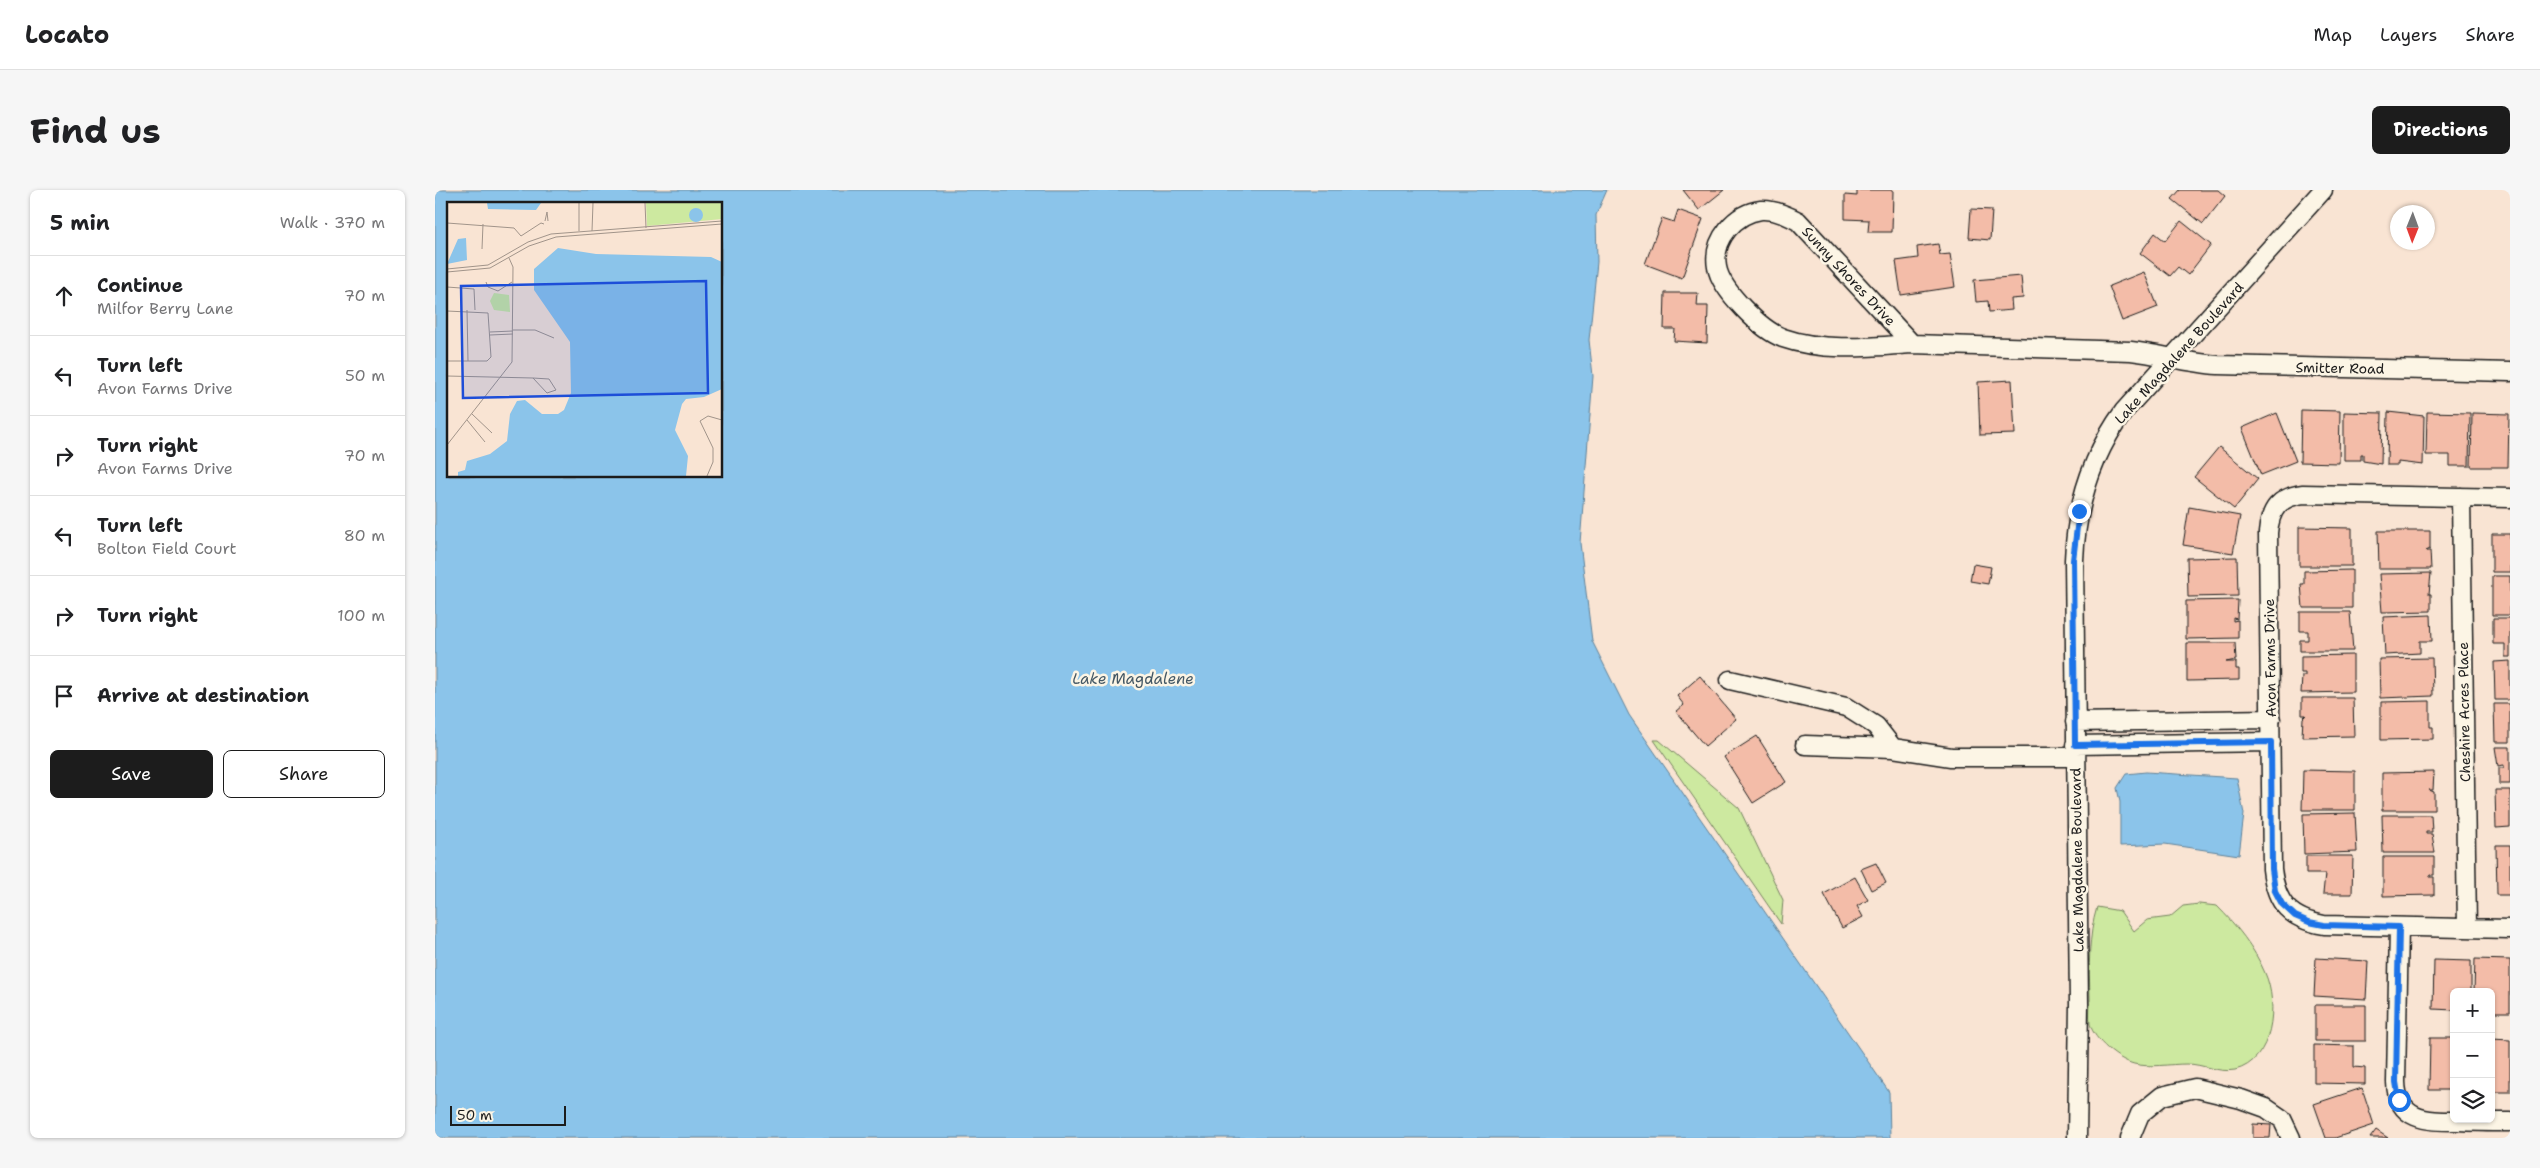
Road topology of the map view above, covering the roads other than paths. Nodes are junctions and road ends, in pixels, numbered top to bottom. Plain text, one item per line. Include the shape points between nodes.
1 (2323, 190) edge
2 (1912, 344) junction
3 (2171, 359) junction
4 (2510, 372) edge
5 (2461, 496) junction
6 (2510, 498) edge
7 (1730, 680) dead end
8 (2271, 719) junction
9 (2192, 720) junction
10 (2075, 722) junction
11 (2271, 742) junction
12 (2192, 744) junction
13 (1805, 745) dead end
14 (1893, 748) junction
15 (2075, 751) junction
16 (2399, 927) junction
17 (2467, 928) junction
18 (2510, 929) edge
19 (2510, 1122) edge
20 (2077, 1138) edge
21 (2130, 1138) edge
22 (2291, 1138) edge

1 - 3 street, Lake Magdalene Boulevard
2 - 2 street, Sunny Shores Drive via 1830,346 1781,337 1763,326 1726,287 1717,266 1719,242 1744,214 1763,210 1783,213 1798,220
2 - 3 street, Sunny Shores Drive via 2131,352
3 - 4 street, Smitter Road via 2218,365
3 - 10 street, Lake Magdalene Boulevard via 2110,430 2094,463 2079,511 2073,560
5 - 6 street, Avon Farms Drive
5 - 8 street, Avon Farms Drive via 2303,494 2284,499 2276,505 2271,513 2268,533
5 - 17 street, Cheshire Acres Place
7 - 14 street via 1846,707 1876,726
8 - 9 street
8 - 11 street, Avon Farms Drive
9 - 10 street
9 - 12 street
10 - 15 street, Lake Magdalene Boulevard
11 - 12 street
11 - 16 street, Avon Farms Drive via 2272,869 2275,891 2282,904 2295,916 2324,925
12 - 15 street
13 - 14 street
14 - 15 street via 1951,757
15 - 20 street, Lake Magdalene Boulevard via 2079,1004
16 - 17 street, Avon Farms Drive
16 - 19 street via 2396,1082 2399,1100 2407,1111 2421,1119
17 - 18 street, Avon Farms Drive
21 - 22 street via 2140,1114 2162,1096 2195,1088 2266,1108 2282,1119

